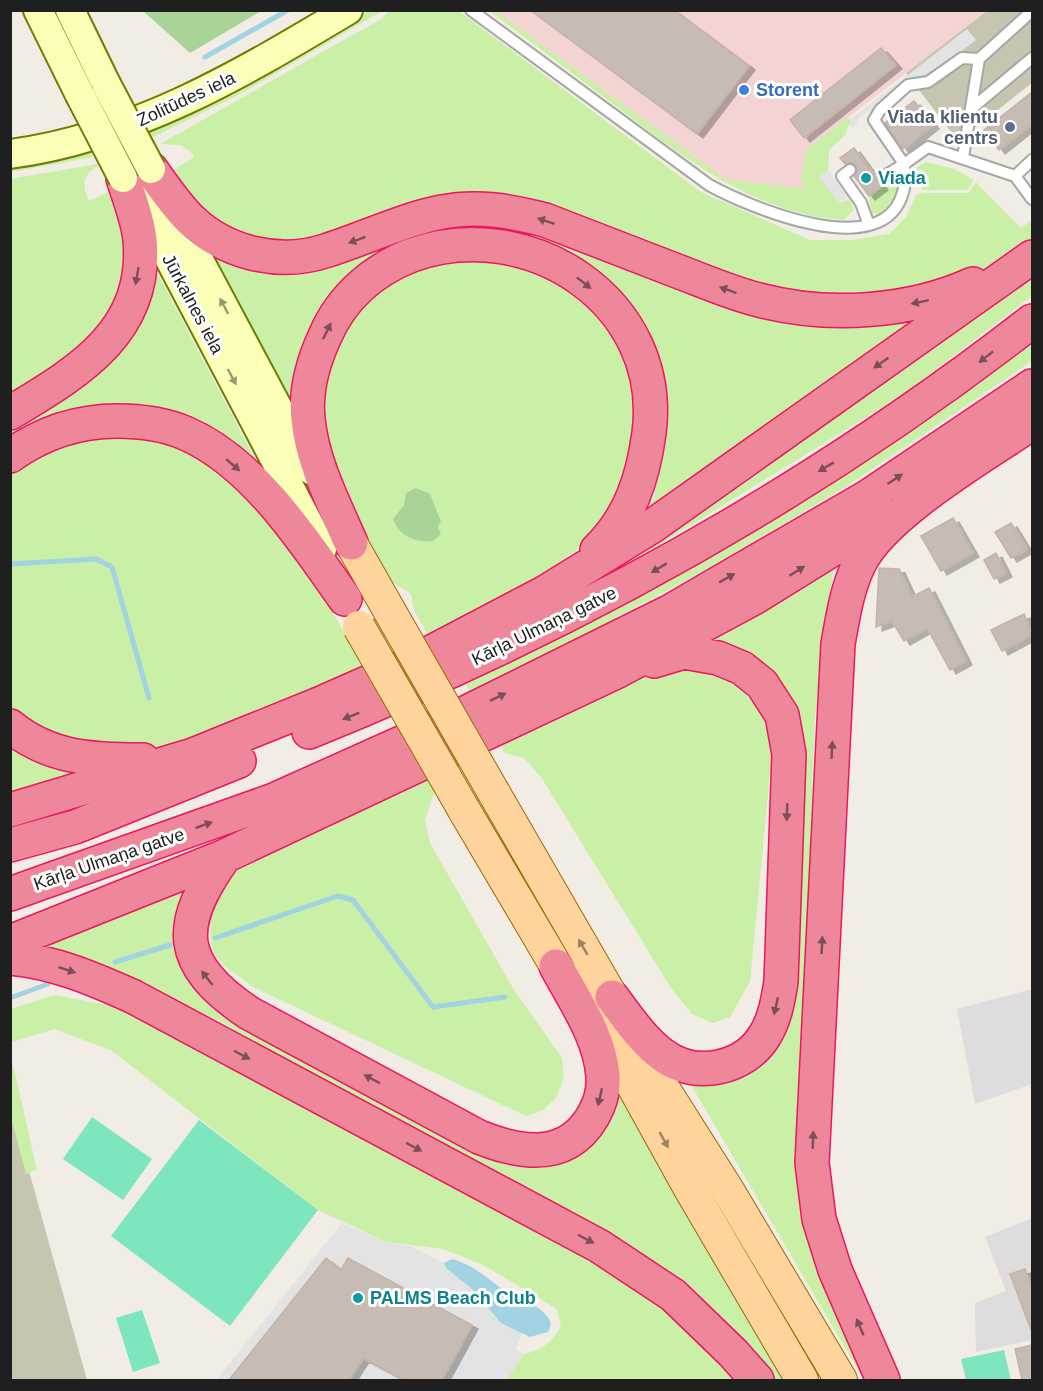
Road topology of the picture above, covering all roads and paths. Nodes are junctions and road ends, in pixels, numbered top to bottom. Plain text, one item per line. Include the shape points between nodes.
1 (38, 10) edge
2 (70, 10) edge
3 (348, 10) edge
4 (471, 10) edge
5 (1032, 11) edge
6 (1032, 58) edge
7 (979, 59) junction
8 (971, 109) junction
9 (10, 154) edge
10 (963, 157) junction
11 (1032, 160) edge
12 (904, 165) junction
13 (850, 170) dead end
14 (137, 174) junction
15 (885, 176) dead end
16 (1015, 176) junction
17 (1032, 199) edge
18 (869, 225) junction
19 (1032, 257) edge
20 (1032, 321) edge
21 (1032, 386) edge
22 (10, 413) edge
23 (1032, 423) edge
24 (10, 456) edge
25 (948, 480) junction
26 (351, 543) junction
27 (544, 593) junction
28 (352, 613) junction
29 (618, 672) junction
30 (10, 726) edge
31 (193, 755) junction
32 (10, 810) edge
33 (10, 845) edge
34 (225, 856) junction
35 (10, 894) edge
36 (10, 942) edge
37 (10, 958) edge
38 (556, 966) junction
39 (612, 997) junction
40 (757, 1380) edge
41 (802, 1380) edge
42 (841, 1380) edge
43 (883, 1380) edge

1 - 14 street, Jūrkalnes iela, bridge via 79,93
2 - 14 street, Jūrkalnes iela, bridge via 106,84
3 - 9 street, Zolitūdes iela via 256,65 176,106 100,135
4 - 18 lane via 709,185 761,210 820,226
5 - 7 lane
6 - 8 lane
7 - 8 lane
7 - 12 lane via 962,58 928,82 908,85 880,110 874,120
8 - 10 lane
10 - 12 lane via 928,147
10 - 16 lane
11 - 16 lane
12 - 15 lane
12 - 18 lane via 904,190 896,206
13 - 18 lane via 842,176 861,203
19 -> 14 highway via 954,293 884,307 832,310 759,300 545,220 486,209 428,215 314,254 267,256 234,247 204,231
14 -> 22 highway via 140,258 127,313 93,359
26 -> 14 street, Jūrkalnes iela
14 -> 28 street, Jūrkalnes iela via 136,197
16 - 17 lane
19 -> 27 highway via 660,520
20 -> 33 highway, Kārļa Ulmaņa gatve via 875,437 648,575 411,691 75,827
35 -> 21 highway, Kārļa Ulmaņa gatve via 274,800 439,726 669,612 869,496
23 - 25 highway
24 -> 28 highway via 56,431 91,423 130,421 185,432 218,453 265,494 303,539
29 -> 25 highway via 754,598
43 -> 25 highway via 835,1270 819,1219 813,1163 838,644 848,591 860,562 885,528
26 -> 27 highway via 316,455 308,418 308,386 328,328 353,292 404,258 449,245 510,247 549,260 601,297 638,350 648,388 650,428 646,456 631,505 604,543
39 -> 26 main road, bridge
27 - 31 highway via 393,671
28 - 38 main road, bridge
29 - 34 highway
29 -> 39 highway via 684,652 718,658 742,668 762,684 782,715 789,754 781,982 773,1018 764,1036 739,1061 708,1069 687,1066 653,1047
30 - 31 highway via 33,742 64,755 122,760
31 - 32 highway
34 - 36 highway
38 -> 34 highway via 592,1034 603,1076 601,1097 577,1138 546,1149 506,1147 479,1137 270,1025 219,993 200,969 189,944 190,921 204,885
37 -> 40 highway via 40,960 134,998 599,1246 673,1295
38 -> 41 main road via 608,1039
39 - 42 main road via 636,1046

